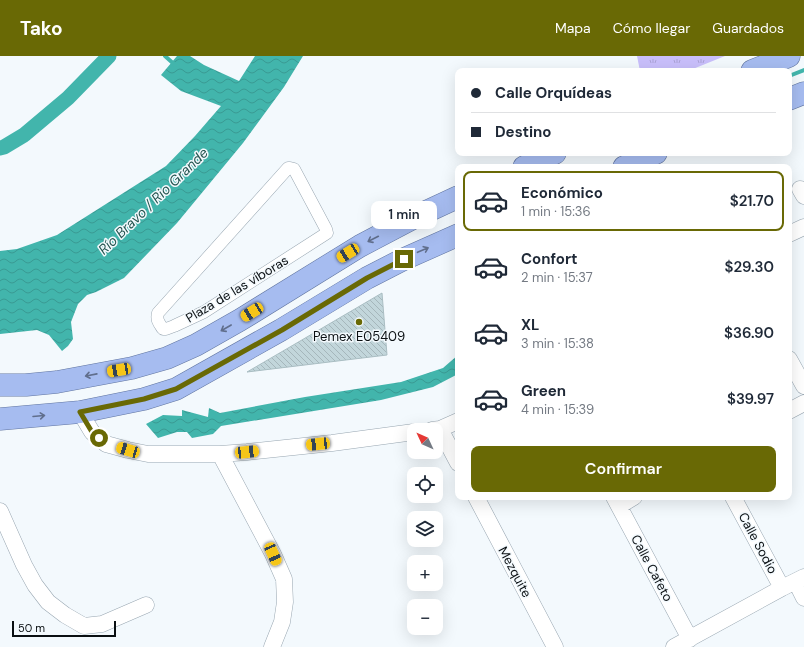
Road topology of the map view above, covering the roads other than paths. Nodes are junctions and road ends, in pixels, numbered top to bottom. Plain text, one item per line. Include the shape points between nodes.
1 (789, 56) edge
2 (759, 68) edge
3 (804, 93) edge
4 (792, 98) edge
5 (548, 156) edge
6 (649, 156) edge
7 (531, 164) edge
8 (631, 164) edge
9 (292, 168) joint
10 (455, 198) edge
11 (804, 227) edge
12 (792, 233) edge
13 (455, 237) edge
14 (302, 282) junction
15 (316, 309) junction
16 (792, 364) edge
17 (0, 385) edge
18 (804, 386) edge
19 (804, 403) edge
20 (792, 409) edge
21 (80, 412) junction
22 (0, 419) edge
23 (455, 422) edge
24 (443, 426) edge
25 (407, 433) edge
26 (443, 440) edge
27 (220, 454) junction
28 (455, 458) edge
29 (478, 500) edge
30 (736, 500) edge
31 (616, 501) edge
32 (0, 511) edge
33 (794, 582) edge
34 (804, 598) edge
35 (146, 604) dead end
36 (690, 639) junction
37 (272, 647) edge
38 (555, 647) edge
39 (674, 647) edge

1 - 2 highway
3 - 4 highway
5 - 7 highway
6 - 8 highway
9 - 9 street, Plaza de las víboras via 288,168 158,313 157,321 163,329 204,312 327,233
10 -> 14 highway via 360,246
11 - 12 street
15 -> 13 highway via 367,278
14 - 15 highway
14 -> 17 highway via 196,345 167,358 132,368 58,382
15 - 21 highway via 176,389 144,399
16 - 18 street
19 - 20 street
22 -> 21 highway
21 - 27 street via 92,432 106,444 148,454
23 - 24 street
25 - 27 street
26 - 28 street
27 - 37 street via 284,579 285,602 282,622
29 - 38 street, Mezquite
30 - 33 street, Calle Sodio
31 - 36 street, Calle Cafeto
32 - 35 street via 35,585 48,602 64,614 84,626 102,624
33 - 34 street, Calle Sodio
33 - 36 street
36 - 39 street

